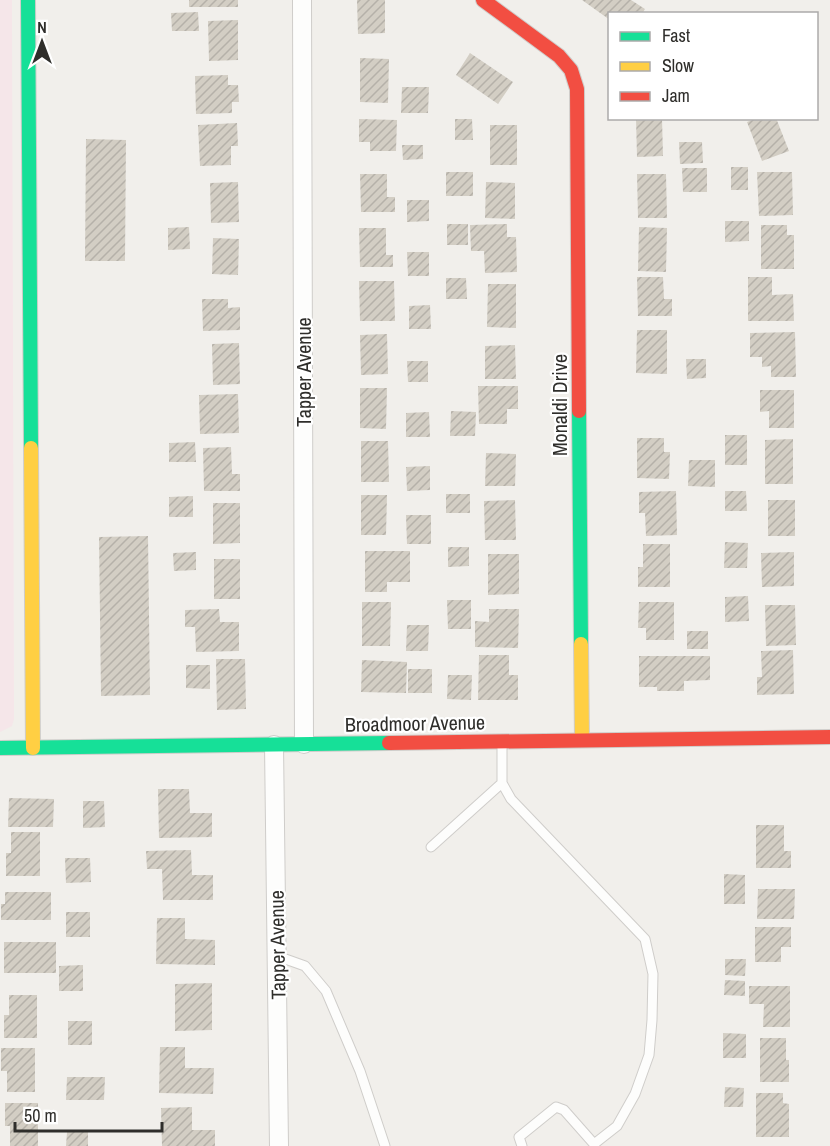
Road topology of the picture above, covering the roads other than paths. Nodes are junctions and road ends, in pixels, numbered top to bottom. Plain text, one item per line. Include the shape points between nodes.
1 (27, 0) edge
2 (302, 0) edge
3 (483, 0) edge
4 (830, 737) edge
5 (582, 740) junction
6 (502, 742) junction
7 (304, 744) junction
8 (274, 745) junction
9 (0, 748) edge
10 (33, 748) junction
11 (502, 783) junction
12 (430, 847) dead end
13 (277, 956) junction
14 (593, 1145) edge
15 (279, 1146) edge
16 (385, 1146) edge
17 (522, 1146) edge

1 - 10 street
2 - 7 street, Tapper Avenue
3 - 5 street, Monaldi Drive via 548,46 571,70 577,89
4 - 5 street, Broadmoor Avenue
5 - 6 street, Broadmoor Avenue
6 - 7 street, Broadmoor Avenue
6 - 11 lane
7 - 8 street, Broadmoor Avenue
8 - 10 street, Broadmoor Avenue
8 - 13 street, Tapper Avenue
9 - 10 street, Broadmoor Avenue
11 - 12 lane
11 - 14 lane via 511,799 645,939 653,974 649,1055 635,1094 617,1126
13 - 15 street, Tapper Avenue
13 - 16 lane via 305,966 326,991 360,1071
14 - 17 lane via 564,1110 556,1107 519,1137

